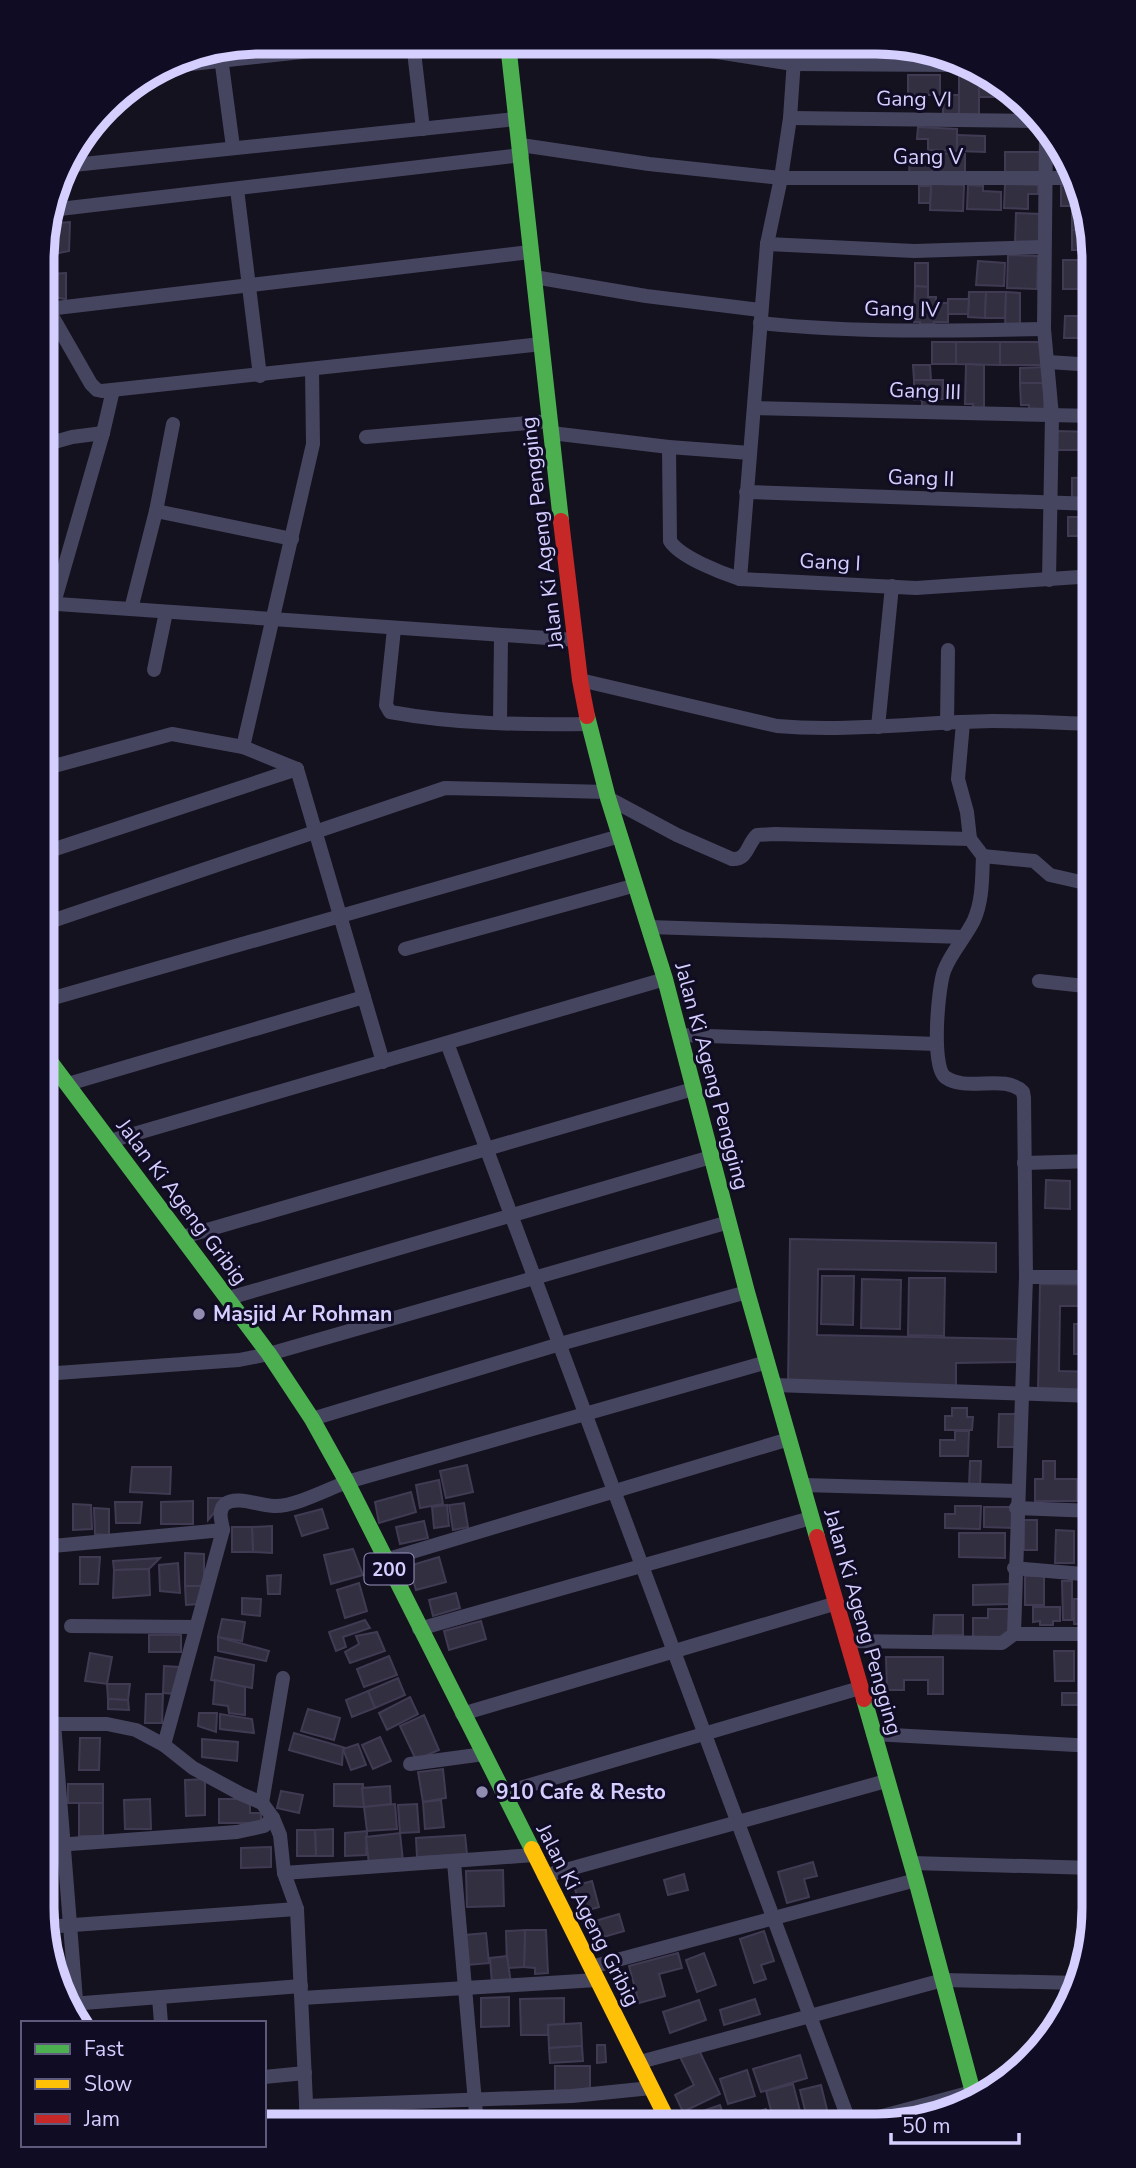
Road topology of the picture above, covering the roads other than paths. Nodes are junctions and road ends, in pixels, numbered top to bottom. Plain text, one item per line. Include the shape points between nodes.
1 (414, 54) edge
2 (509, 54) edge
3 (727, 54) edge
4 (794, 54) edge
5 (221, 58) edge
6 (793, 65) junction
7 (942, 65) edge
8 (790, 118) junction
9 (516, 119) junction
10 (1028, 121) edge
11 (423, 129) junction
12 (1046, 145) edge
13 (233, 147) junction
14 (522, 150) junction
15 (78, 164) edge
16 (1047, 177) junction
17 (1064, 177) edge
18 (781, 178) junction
19 (237, 189) junction
20 (61, 208) edge
21 (766, 244) junction
22 (1044, 247) junction
23 (530, 252) junction
24 (534, 277) junction
25 (250, 287) junction
26 (54, 305) edge
27 (760, 316) junction
28 (54, 320) edge
29 (1044, 329) junction
30 (542, 344) junction
31 (1048, 362) junction
32 (1082, 364) edge
33 (312, 369) junction
34 (260, 376) junction
35 (113, 390) junction
36 (754, 408) junction
37 (1052, 416) junction
38 (1082, 416) edge
39 (173, 424) dead end
40 (550, 427) junction
41 (103, 433) junction
42 (366, 437) dead end
43 (54, 442) edge
44 (669, 447) junction
45 (750, 453) junction
46 (746, 492) junction
47 (1051, 504) junction
48 (1082, 504) edge
49 (156, 510) junction
50 (292, 539) junction
51 (1082, 577) edge
52 (740, 579) junction
53 (1049, 580) junction
54 (892, 586) junction
55 (54, 587) edge
56 (54, 603) edge
57 (131, 609) junction
58 (166, 612) junction
59 (273, 620) junction
60 (394, 629) junction
61 (501, 636) junction
62 (576, 640) junction
63 (948, 650) dead end
64 (154, 670) dead end
65 (580, 680) junction
66 (500, 723) junction
67 (947, 723) junction
68 (963, 723) junction
69 (589, 724) junction
70 (1082, 724) edge
71 (878, 727) junction
72 (243, 747) junction
73 (54, 766) edge
74 (297, 769) junction
75 (608, 795) junction
76 (315, 832) junction
77 (620, 836) junction
78 (970, 839) junction
79 (54, 849) edge
80 (983, 856) junction
81 (1082, 882) edge
82 (636, 885) junction
83 (340, 916) junction
84 (54, 920) edge
85 (649, 927) junction
86 (963, 937) junction
87 (405, 950) dead end
88 (665, 979) junction
89 (1039, 981) dead end
90 (1082, 986) edge
91 (364, 997) junction
92 (54, 998) edge
93 (680, 1035) junction
94 (447, 1043) junction
95 (937, 1044) junction
96 (383, 1062) junction
97 (54, 1070) edge
98 (68, 1084) junction
99 (693, 1089) junction
100 (110, 1141) junction
101 (487, 1150) junction
102 (711, 1157) junction
103 (1081, 1161) edge
104 (1024, 1163) junction
105 (512, 1216) junction
106 (729, 1222) junction
107 (183, 1237) junction
108 (535, 1277) junction
109 (1026, 1277) junction
110 (1081, 1277) edge
111 (747, 1292) junction
112 (229, 1298) junction
113 (560, 1344) junction
114 (269, 1354) junction
115 (767, 1362) junction
116 (54, 1373) edge
117 (774, 1385) junction
118 (1022, 1395) junction
119 (1081, 1396) edge
120 (586, 1413) junction
121 (312, 1419) junction
122 (789, 1439) junction
123 (347, 1482) junction
124 (803, 1485) junction
125 (1017, 1491) junction
126 (615, 1492) junction
127 (1016, 1508) junction
128 (1081, 1511) edge
129 (811, 1518) junction
130 (223, 1530) junction
131 (54, 1546) edge
132 (385, 1560) junction
133 (643, 1566) junction
134 (1014, 1568) junction
135 (1081, 1574) edge
136 (837, 1603) junction
137 (71, 1626) dead end
138 (196, 1627) junction
139 (419, 1629) junction
140 (1014, 1634) junction
141 (1081, 1634) edge
142 (848, 1641) junction
143 (675, 1652) junction
144 (284, 1678) dead end
145 (860, 1688) junction
146 (462, 1714) junction
147 (54, 1724) edge
148 (873, 1734) junction
149 (705, 1735) junction
150 (164, 1745) junction
151 (1081, 1745) edge
152 (484, 1754) junction
153 (410, 1764) dead end
154 (54, 1775) edge
155 (886, 1781) junction
156 (503, 1793) junction
157 (262, 1803) junction
158 (273, 1818) junction
159 (738, 1823) junction
160 (62, 1844) junction
161 (54, 1845) edge
162 (534, 1855) junction
163 (454, 1862) junction
164 (911, 1863) junction
165 (1081, 1868) edge
166 (284, 1873) junction
167 (544, 1876) junction
168 (916, 1880) junction
169 (298, 1909) junction
170 (774, 1918) junction
171 (71, 1926) junction
172 (55, 1927) edge
173 (594, 1974) junction
174 (943, 1980) junction
175 (1067, 1983) edge
176 (467, 1989) junction
177 (302, 1992) junction
178 (75, 1998) edge
179 (159, 1998) junction
180 (80, 2007) edge
181 (810, 2016) junction
182 (161, 2021) edge
183 (640, 2062) junction
184 (305, 2073) junction
185 (266, 2077) edge
186 (651, 2088) junction
187 (972, 2090) edge
188 (475, 2099) junction
189 (306, 2106) junction
190 (931, 2106) edge
191 (911, 2111) edge
192 (306, 2114) edge
193 (476, 2114) edge
194 (664, 2114) edge
195 (845, 2114) edge

1 - 11 street
2 - 9 street, Jalan Ki Ageng Pengging
3 - 6 street
4 - 6 street
5 - 13 street
6 - 7 street
6 - 8 street
8 - 10 street, Gang VI
8 - 18 street
9 - 11 street
9 - 14 street, Jalan Ki Ageng Pengging
11 - 13 street
12 - 16 street
13 - 15 street
14 - 18 street, Gang V
14 - 19 street, Gang V
14 - 23 street, Jalan Ki Ageng Pengging
16 - 17 street, Gang V
16 - 18 street, Gang V
16 - 22 street
18 - 21 street
19 - 20 street, Gang V
19 - 25 street
21 - 22 street via 914,251
21 - 27 street
22 - 29 street
23 - 24 street, Jalan Ki Ageng Pengging
23 - 25 street
24 - 27 street, Gang IV
24 - 30 street, Jalan Ki Ageng Pengging
25 - 26 street
25 - 34 street
27 - 29 street, Gang IV via 808,328 905,332
27 - 36 street
28 - 35 street via 91,384 97,390
29 - 31 street
30 - 33 street
30 - 40 street, Jalan Ki Ageng Pengging
31 - 32 street
31 - 37 street
33 - 34 street
33 - 50 street via 313,444
34 - 35 street
35 - 41 street
36 - 37 street, Gang III
36 - 45 street
37 - 38 street, Gang III
37 - 47 street
39 - 49 street
40 - 42 street
40 - 44 street
40 - 62 street, Jalan Ki Ageng Pengging
41 - 43 street
41 - 55 street
44 - 45 street
44 - 52 street, Gang I via 670,541 722,574
45 - 46 street
46 - 47 street, Gang II
46 - 52 street
47 - 48 street, Gang II
47 - 53 street
49 - 50 street
49 - 57 street
50 - 59 street
51 - 53 street, Gang I
52 - 54 street, Gang I
53 - 54 street, Gang I
54 - 71 street
56 - 57 street
57 - 58 street
58 - 59 street
58 - 64 street
59 - 60 street
59 - 72 street
60 - 61 street
60 - 66 street via 386,705 390,712
61 - 62 street
61 - 66 street
62 - 65 street, Jalan Ki Ageng Pengging
63 - 67 street
65 - 69 street, Jalan Ki Ageng Pengging
65 - 71 street via 777,726
66 - 69 street
67 - 68 street
67 - 71 street
68 - 70 street
68 - 78 street via 958,779
69 - 75 street, Jalan Ki Ageng Pengging
72 - 73 street via 165,734
72 - 74 street
74 - 76 street
74 - 79 street
75 - 76 street via 445,788
75 - 77 street, Jalan Ki Ageng Pengging
75 - 78 street via 677,835 732,859 742,858 753,839 762,834
76 - 83 street
76 - 84 street
77 - 82 street, Jalan Ki Ageng Pengging
77 - 83 street
78 - 80 street
80 - 81 street via 1034,861 1050,875
80 - 86 street via 979,902
82 - 85 street, Jalan Ki Ageng Pengging
82 - 87 street
83 - 91 street
83 - 92 street
85 - 86 street
85 - 88 street, Jalan Ki Ageng Pengging
86 - 95 street via 944,972
88 - 93 street, Jalan Ki Ageng Pengging
88 - 94 street
89 - 90 street
91 - 96 street
91 - 98 street
93 - 95 street
93 - 99 street, Jalan Ki Ageng Pengging
94 - 96 street
94 - 101 street
95 - 104 street via 946,1077 1012,1085 1023,1092
96 - 100 street
97 - 98 street, Jalan Ki Ageng Gribig / 200
98 - 100 street, Jalan Ki Ageng Gribig / 200
99 - 101 street
99 - 102 street, Jalan Ki Ageng Pengging
100 - 107 street, Jalan Ki Ageng Gribig / 200
101 - 105 street
101 - 107 street
102 - 105 street
102 - 106 street, Jalan Ki Ageng Pengging
103 - 104 street
104 - 109 street
105 - 108 street
105 - 112 street
106 - 108 street
106 - 111 street, Jalan Ki Ageng Pengging
107 - 112 street, Jalan Ki Ageng Gribig / 200
108 - 113 street
108 - 114 street
109 - 110 street
109 - 118 street
111 - 113 street
111 - 115 street, Jalan Ki Ageng Pengging
112 - 114 street, Jalan Ki Ageng Gribig / 200
113 - 120 street
113 - 121 street
114 - 116 street
114 - 121 street, Jalan Ki Ageng Gribig / 200
115 - 117 street, Jalan Ki Ageng Pengging
115 - 120 street
117 - 118 street
117 - 122 street, Jalan Ki Ageng Pengging
118 - 119 street
118 - 125 street
120 - 123 street
120 - 126 street
121 - 123 street, Jalan Ki Ageng Gribig / 200
122 - 124 street, Jalan Ki Ageng Pengging
122 - 126 street
123 - 130 street via 281,1506 229,1502 220,1513
123 - 132 street, Jalan Ki Ageng Gribig / 200
124 - 125 street
124 - 129 street, Jalan Ki Ageng Pengging
125 - 127 street
126 - 132 street
126 - 133 street
127 - 128 street
127 - 134 street
129 - 133 street
129 - 136 street, Jalan Ki Ageng Pengging
130 - 131 street
130 - 138 street
132 - 139 street, Jalan Ki Ageng Gribig / 200
133 - 139 street
133 - 143 street
134 - 135 street
134 - 140 street
136 - 142 street, Jalan Ki Ageng Pengging
136 - 143 street
137 - 138 street
138 - 150 street
139 - 146 street, Jalan Ki Ageng Gribig / 200
140 - 141 street
140 - 142 street via 1002,1643
142 - 145 street, Jalan Ki Ageng Pengging
143 - 146 street
143 - 149 street
144 - 157 street
145 - 148 street, Jalan Ki Ageng Pengging
145 - 149 street
146 - 152 street, Jalan Ki Ageng Gribig / 200
147 - 150 street via 122,1726
148 - 151 street
148 - 155 street, Jalan Ki Ageng Pengging
149 - 156 street
149 - 159 street
150 - 157 street via 193,1768
152 - 153 street
152 - 156 street, Jalan Ki Ageng Gribig / 200
154 - 160 street
155 - 159 street
155 - 164 street, Jalan Ki Ageng Pengging
156 - 162 street, Jalan Ki Ageng Gribig / 200
157 - 158 street
158 - 160 street via 264,1826 237,1832
158 - 166 street via 280,1835
159 - 167 street
159 - 170 street
160 - 161 street
160 - 171 street
162 - 163 street
162 - 167 street, Jalan Ki Ageng Gribig / 200
163 - 166 street
163 - 176 street
164 - 165 street
164 - 168 street, Jalan Ki Ageng Pengging
166 - 169 street
167 - 173 street, Jalan Ki Ageng Gribig / 200
168 - 170 street
168 - 174 street, Jalan Ki Ageng Pengging
169 - 171 street
169 - 177 street
170 - 173 street
170 - 181 street
171 - 172 street
171 - 178 street
173 - 176 street
173 - 183 street, Jalan Ki Ageng Gribig / 200
174 - 175 street
174 - 181 street
174 - 187 street, Jalan Ki Ageng Pengging
176 - 177 street
176 - 188 street
177 - 179 street
177 - 184 street
179 - 180 street
179 - 182 street
181 - 183 street
181 - 195 street
183 - 186 street, Jalan Ki Ageng Gribig / 200
184 - 185 street
184 - 189 street
186 - 188 street
186 - 194 street, Jalan Ki Ageng Gribig / 200
188 - 189 street
188 - 193 street
189 - 192 street
190 - 191 street

